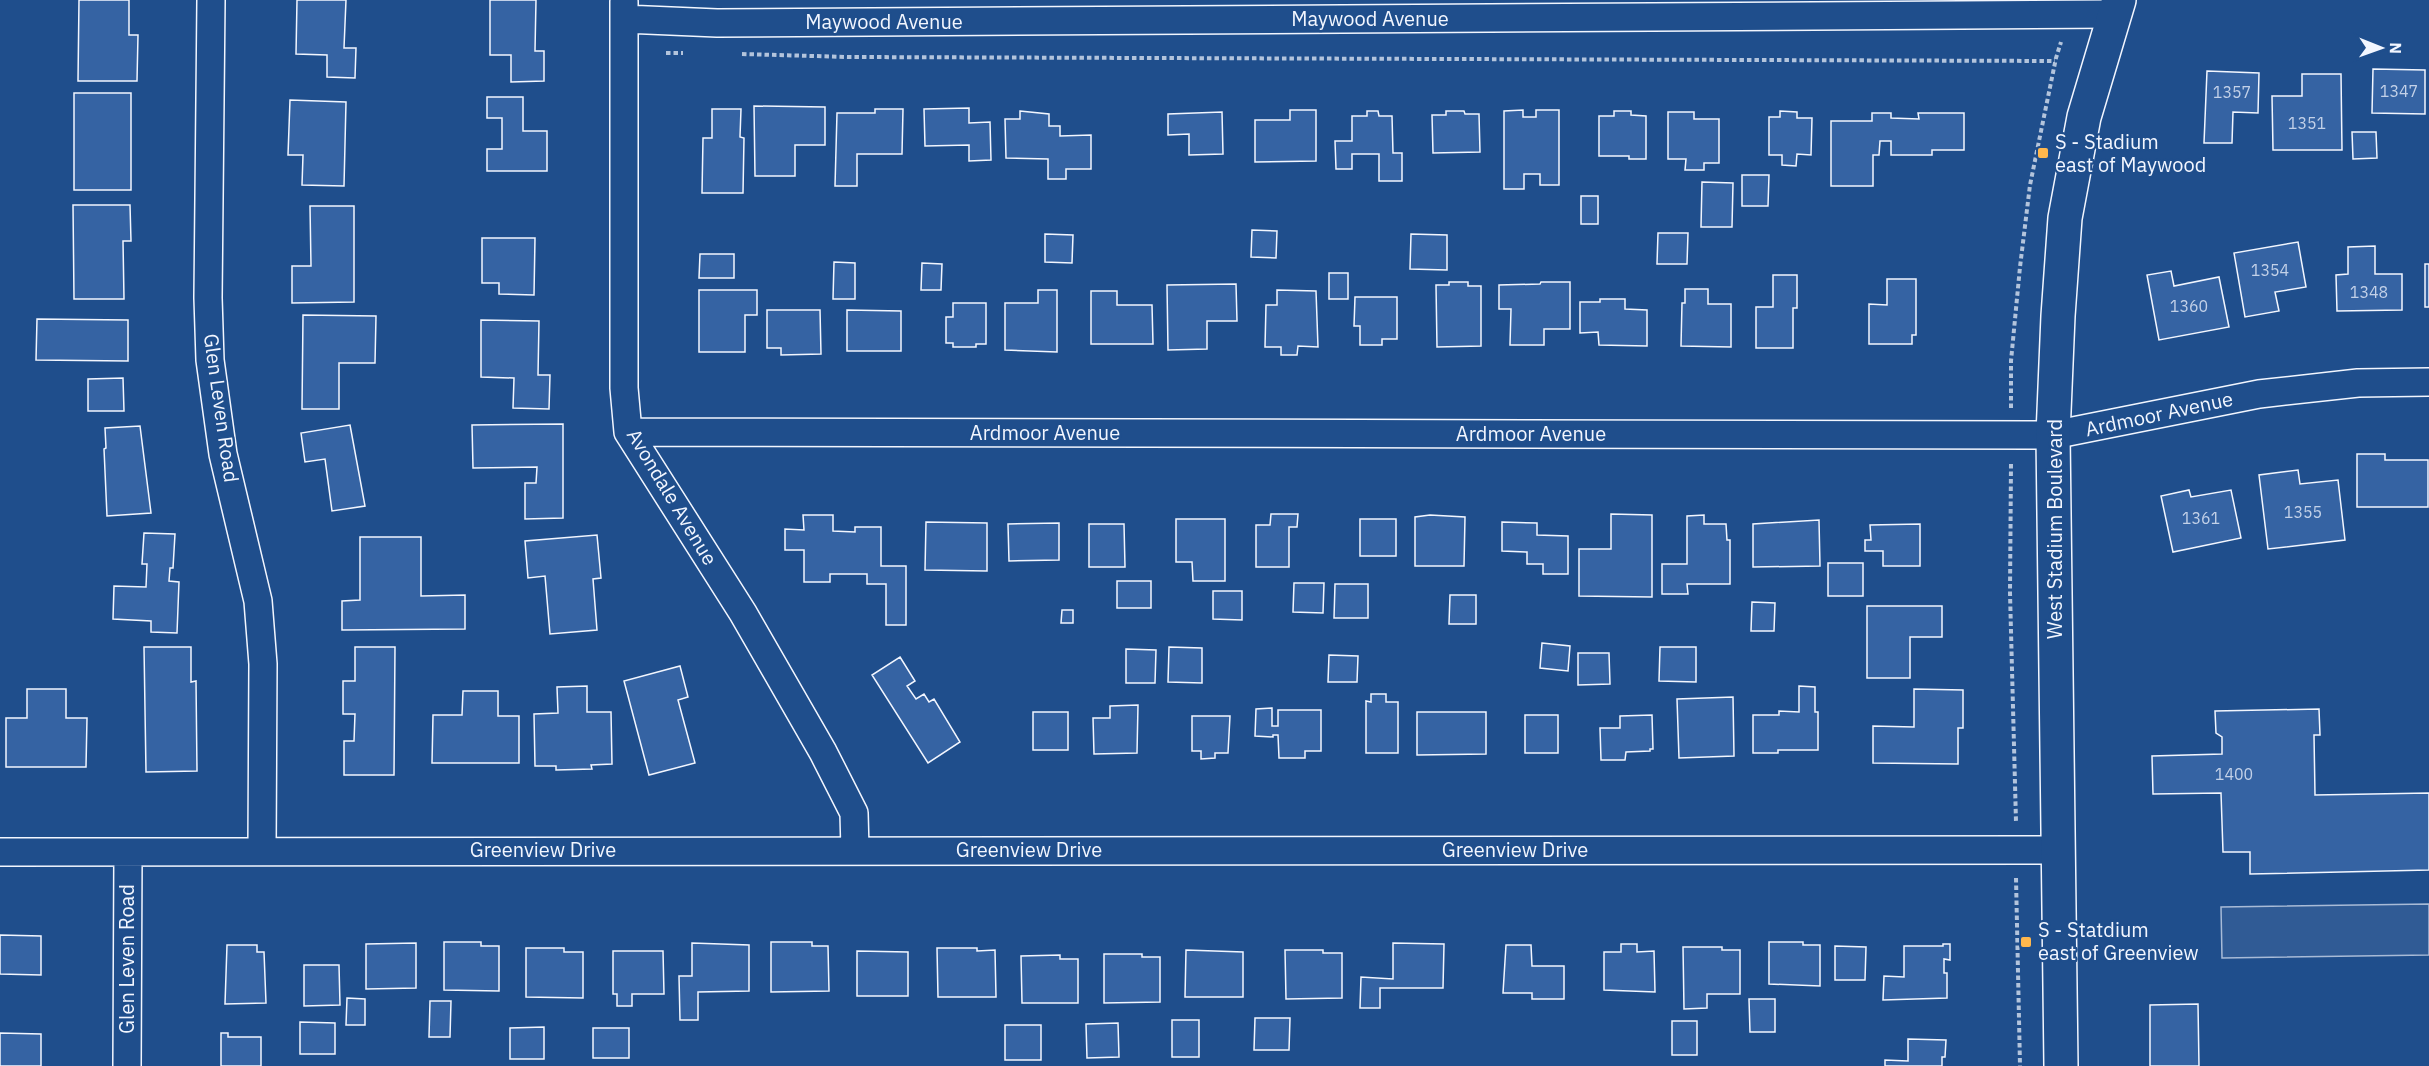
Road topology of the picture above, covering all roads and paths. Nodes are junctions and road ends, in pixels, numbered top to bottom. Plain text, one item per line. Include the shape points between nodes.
1 (211, 0) edge
2 (2117, 7) edge
3 (624, 9) edge
4 (666, 53) dead end
5 (689, 53) dead end
6 (734, 54) dead end
7 (2055, 61) dead end
8 (2429, 382) edge
9 (628, 432) junction
10 (2053, 435) junction
11 (262, 850) junction
12 (855, 850) junction
13 (2057, 850) junction
14 (0, 852) edge
15 (128, 853) junction
16 (127, 1066) edge
17 (2061, 1066) edge

1 - 11 street, Glen Leven Road via 210,360 223,454 258,600 263,664
2 - 3 street, Maywood Avenue via 717,23
2 - 10 main road, West Stadium Boulevard via 2084,117 2066,218
3 - 9 street, Avondale Avenue via 624,388
4 - 5 path
6 - 7 path
8 - 10 street, Ardmoor Avenue via 2358,383 2259,394
9 - 10 street, Ardmoor Avenue
9 - 12 street, Avondale Avenue via 743,613 823,752 854,813
10 - 13 main road, West Stadium Boulevard
11 - 12 street, Greenview Drive
11 - 15 street, Greenview Drive
12 - 13 street, Greenview Drive
13 - 17 main road, West Stadium Boulevard
14 - 15 street, Greenview Drive
15 - 16 street, Glen Leven Road

